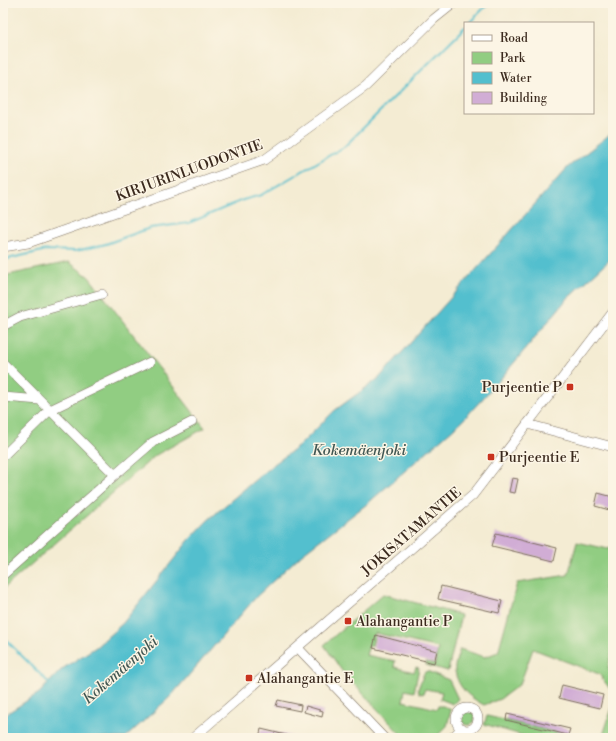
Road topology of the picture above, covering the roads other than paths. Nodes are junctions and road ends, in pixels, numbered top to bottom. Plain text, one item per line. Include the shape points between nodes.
1 (454, 3) edge
2 (3, 247) edge
3 (102, 294) dead end
4 (613, 312) edge
5 (3, 326) edge
6 (150, 362) dead end
7 (3, 363) edge
8 (3, 397) edge
9 (40, 400) junction
10 (50, 410) junction
11 (192, 422) dead end
12 (527, 424) junction
13 (613, 447) edge
14 (3, 456) edge
15 (115, 475) junction
16 (3, 575) edge
17 (298, 648) junction
18 (462, 728) dead end
19 (193, 738) edge
20 (384, 738) edge
21 (452, 738) edge

1 - 2 street, KIRJURINLUODONTIE via 434,19 366,86 264,160 28,243
3 - 5 street via 20,318
4 - 12 street, JOKISATAMANTIE
6 - 10 street
7 - 9 street
8 - 9 street
9 - 10 street
10 - 14 street
10 - 15 street
11 - 15 street via 153,442
12 - 13 street
12 - 17 street, JOKISATAMANTIE via 473,495
15 - 16 street
17 - 19 street, JOKISATAMANTIE
17 - 20 street
18 - 21 street

